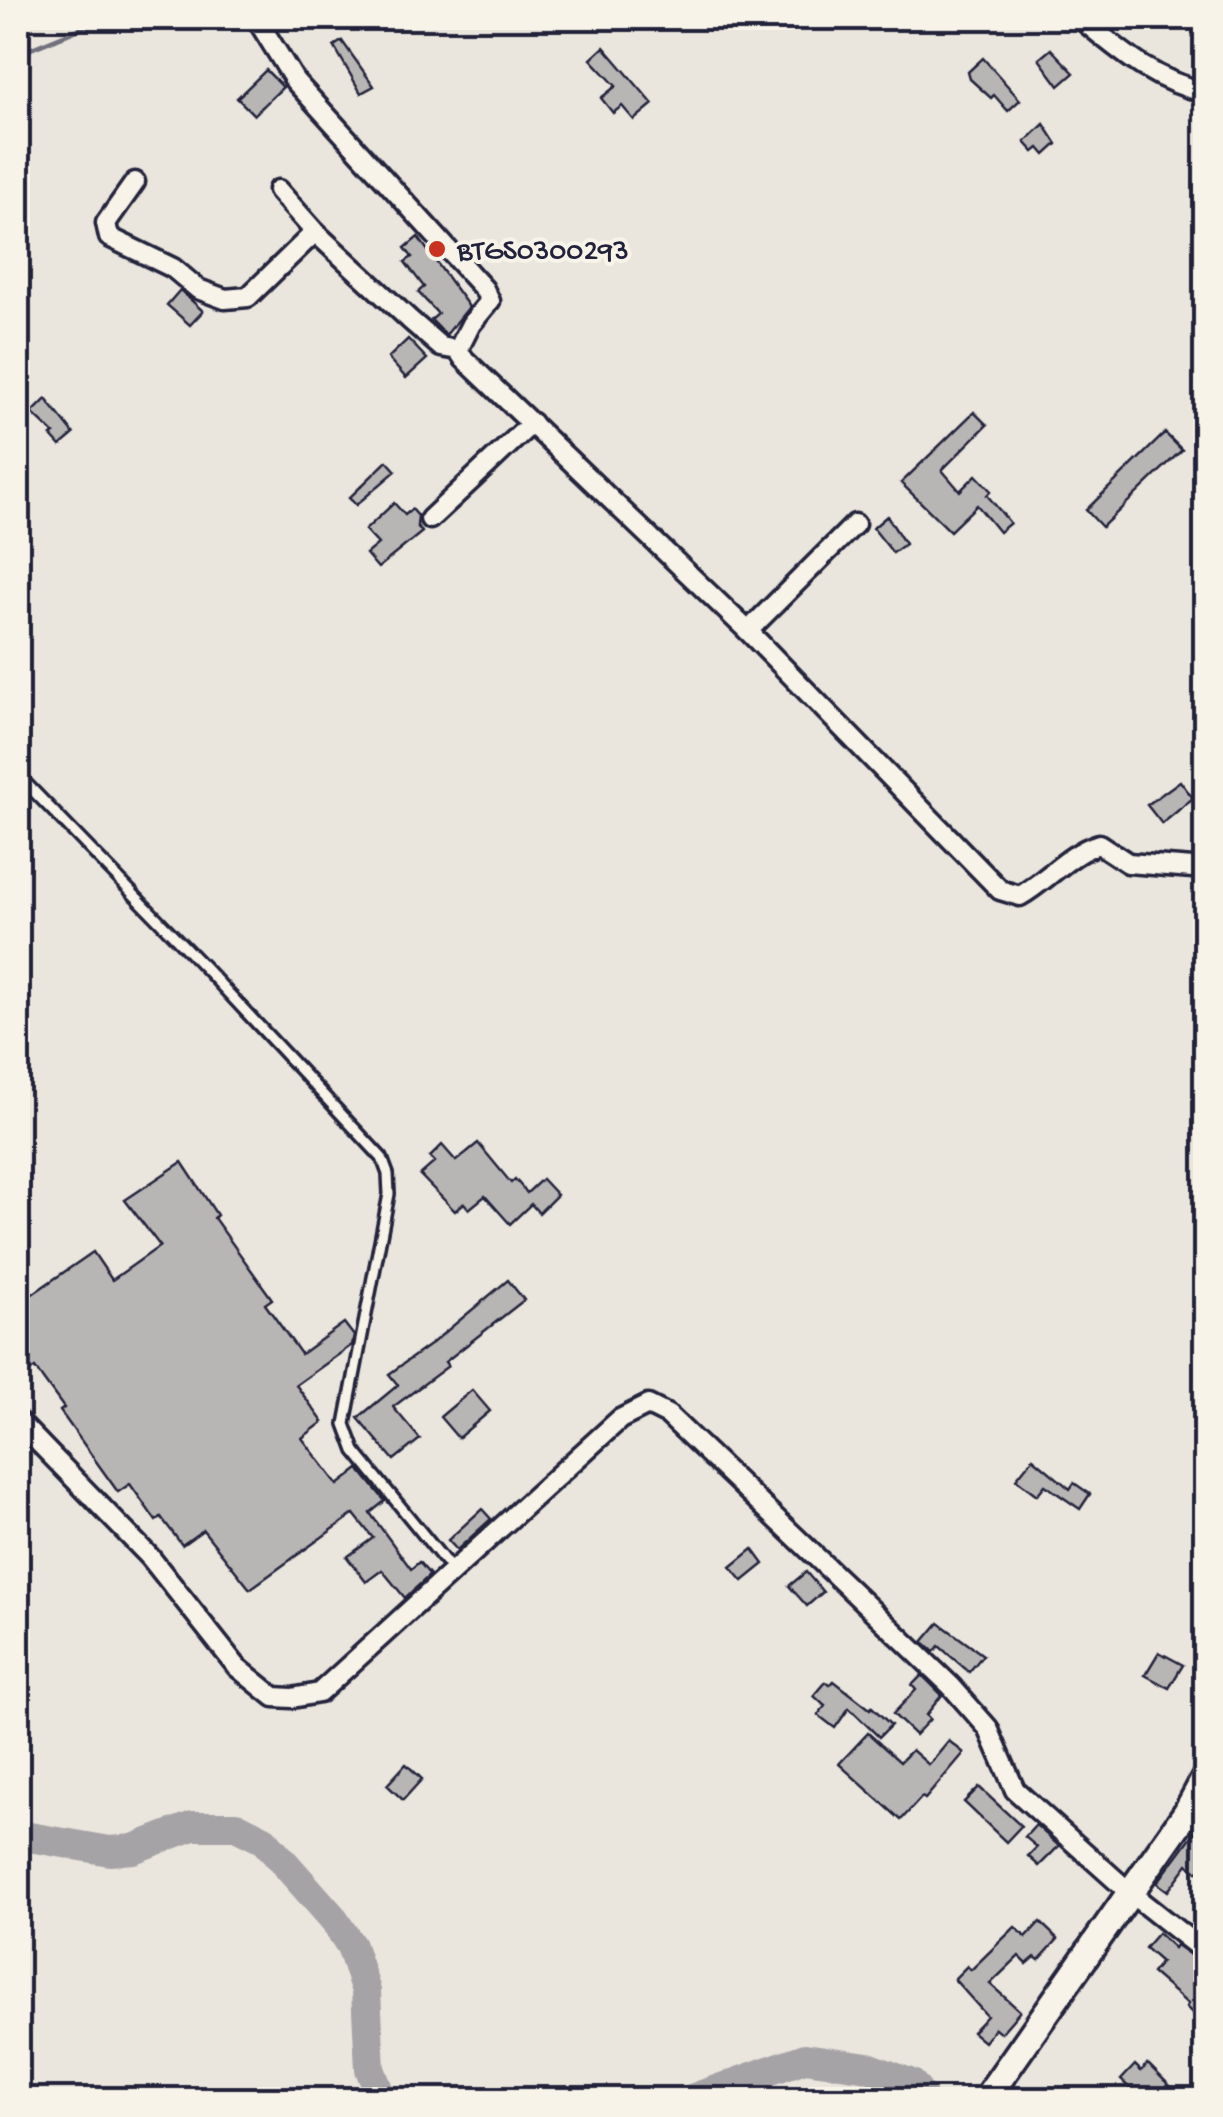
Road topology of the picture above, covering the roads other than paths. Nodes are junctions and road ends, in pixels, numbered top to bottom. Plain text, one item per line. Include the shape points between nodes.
1 (256, 18) edge
2 (1080, 18) edge
3 (1206, 92) edge
4 (136, 182) dead end
5 (278, 190) dead end
6 (314, 232) junction
7 (458, 350) junction
8 (532, 424) junction
9 (430, 519) dead end
10 (855, 524) dead end
11 (748, 631) junction
12 (18, 776) edge
13 (1206, 870) edge
14 (18, 1421) edge
15 (454, 1571) junction
16 (1206, 1776) edge
17 (1129, 1892) junction
18 (1206, 1953) edge
19 (986, 2098) edge

1 - 7 street via 296,81 484,289 490,301
2 - 3 street via 1139,67
4 - 6 street via 106,223 109,237 225,298 248,297
5 - 6 street
6 - 7 street via 441,347
7 - 8 street
8 - 9 street
8 - 11 street
10 - 11 street
11 - 13 street via 1000,890 1020,896 1081,850 1100,844 1128,863
12 - 15 lane via 382,1158 389,1194 345,1424 355,1451
14 - 15 street via 150,1556 237,1667 274,1697 319,1693
15 - 17 street via 620,1419 648,1405 668,1415 951,1686 988,1728 1015,1790
16 - 17 main road
17 - 18 street
17 - 19 main road

